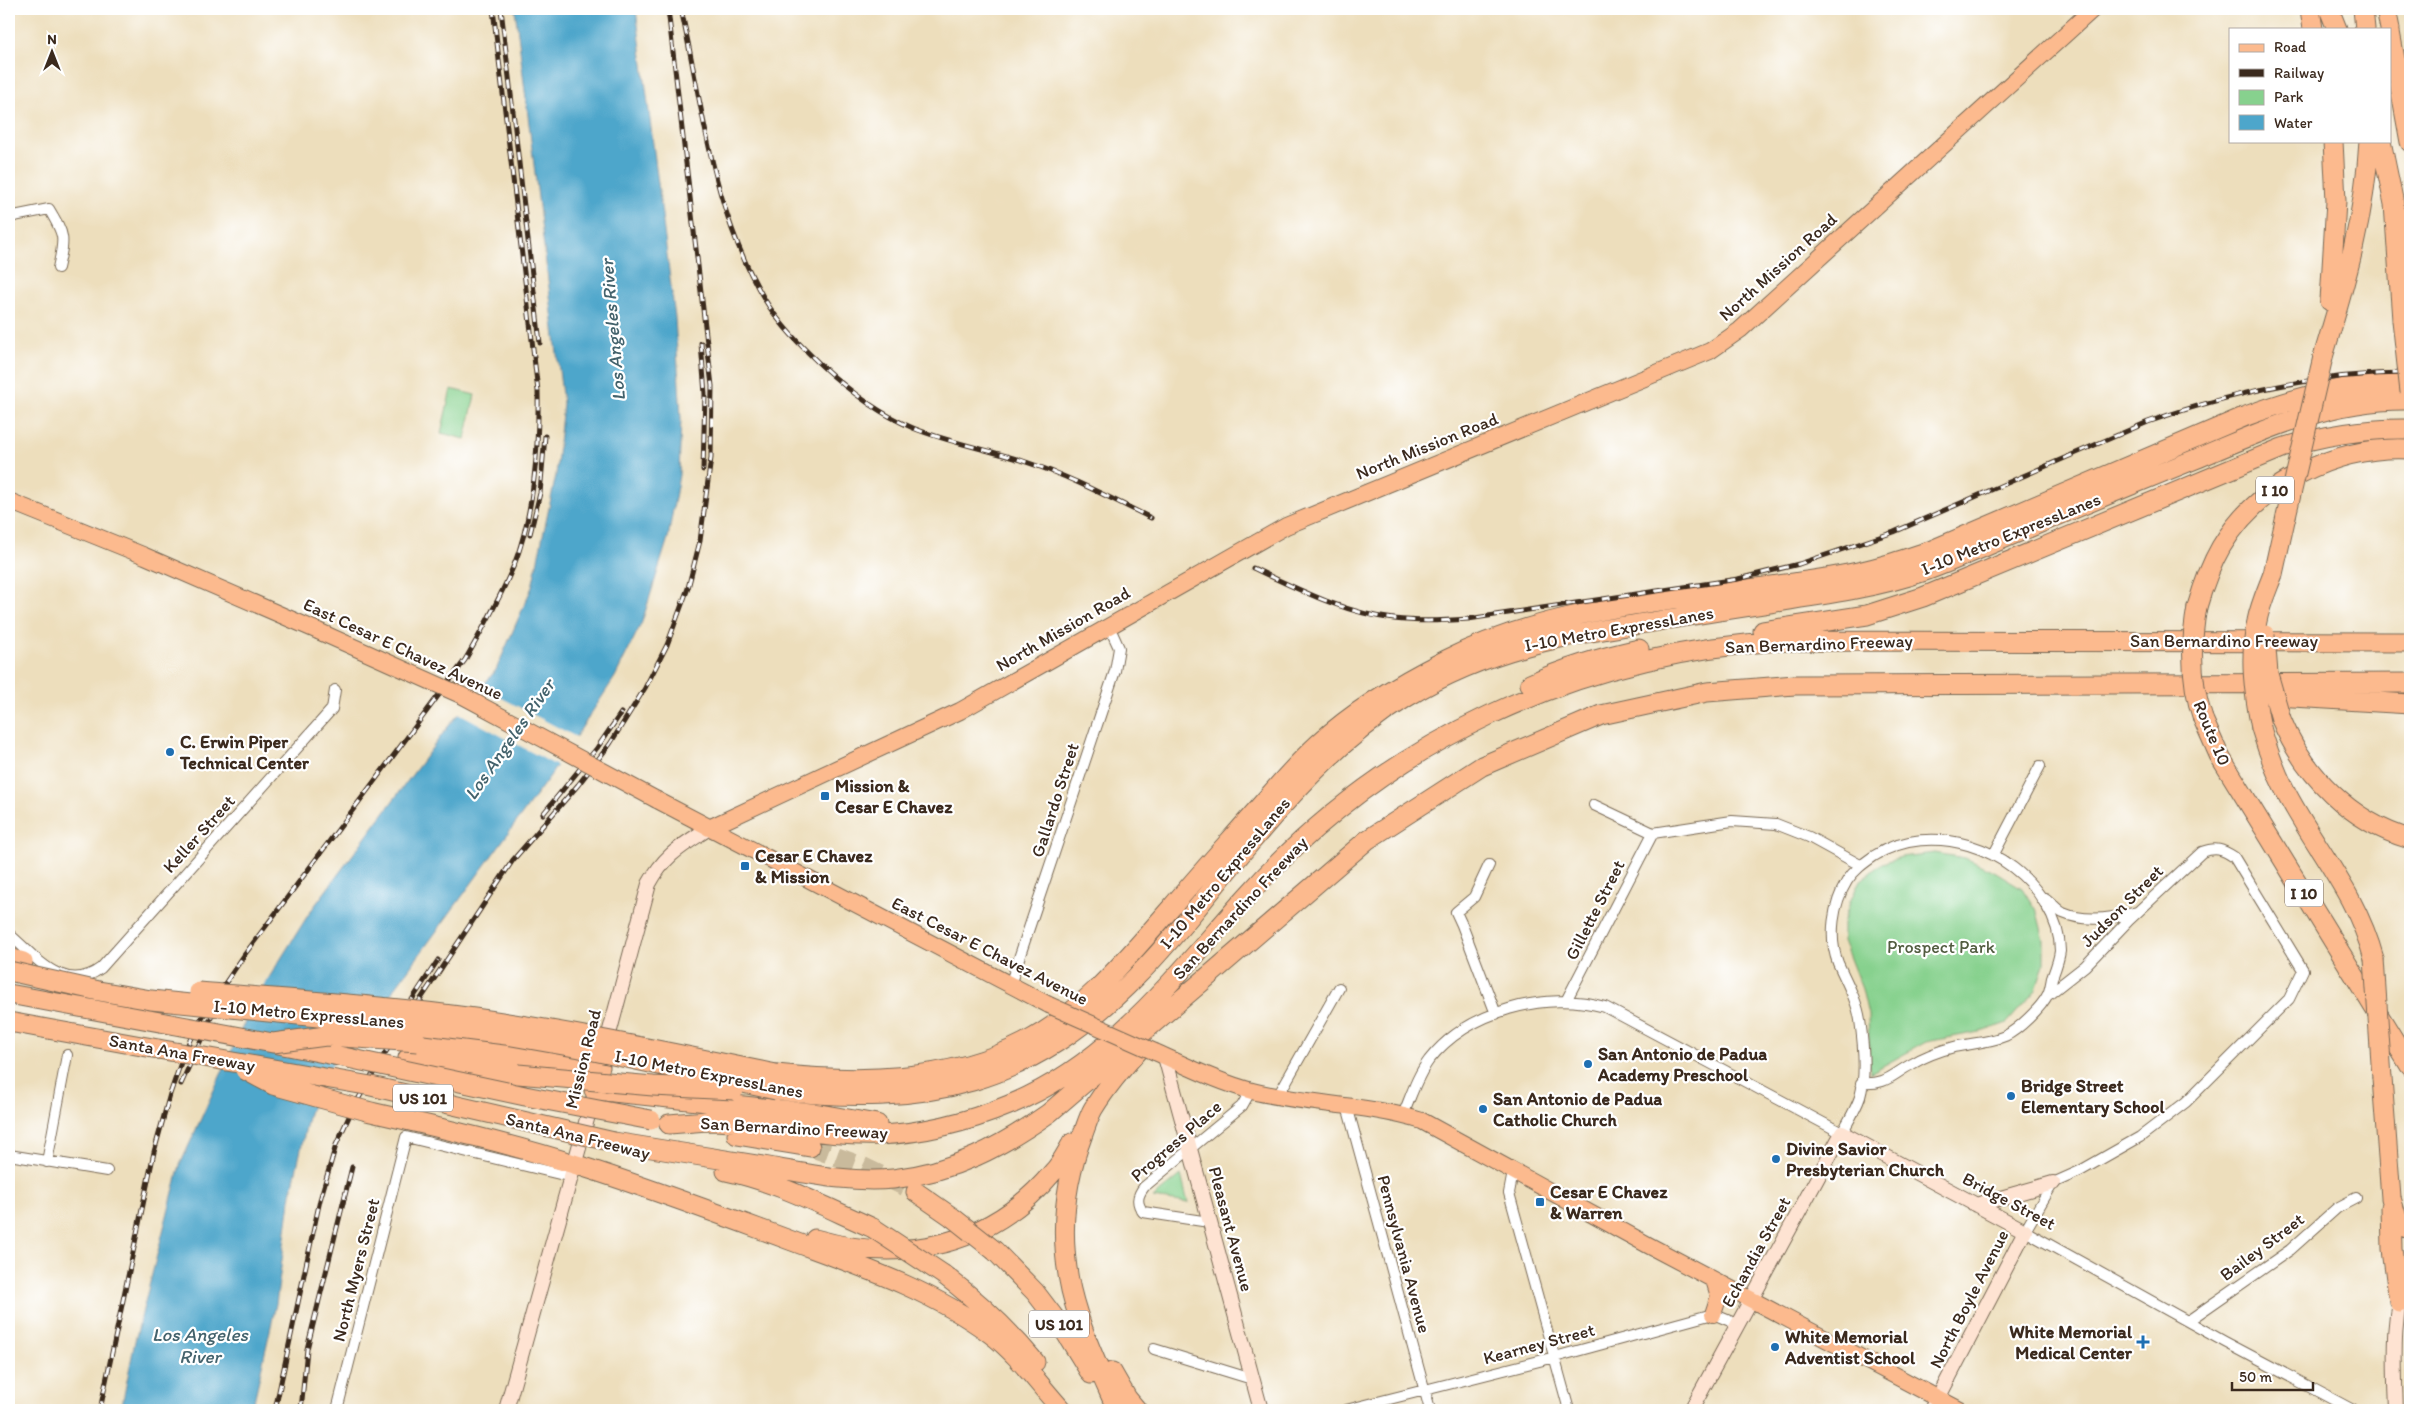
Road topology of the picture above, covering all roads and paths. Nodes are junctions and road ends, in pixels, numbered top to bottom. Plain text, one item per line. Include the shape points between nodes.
1 (2093, 9) edge
2 (2310, 9) edge
3 (2329, 9) edge
4 (2363, 9) edge
5 (2386, 9) edge
6 (2313, 28) edge
7 (2337, 28) edge
8 (2365, 28) edge
9 (2390, 28) edge
10 (2392, 41) edge
11 (2333, 142) edge
12 (2369, 142) edge
13 (2382, 142) edge
14 (2410, 142) edge
15 (9, 217) edge
16 (58, 268) dead end
17 (2338, 285) junction
18 (2410, 383) edge
19 (2410, 392) edge
20 (2410, 400) edge
21 (2410, 429) edge
22 (2410, 449) edge
23 (9, 501) edge
24 (2273, 574) junction
25 (1109, 626) junction
26 (2410, 642) edge
27 (2410, 682) edge
28 (2203, 683) junction
29 (335, 690) dead end
30 (2410, 704) edge
31 (2040, 766) dead end
32 (1381, 776) junction
33 (1594, 805) dead end
34 (709, 828) junction
35 (1653, 833) junction
36 (2410, 838) edge
37 (1994, 854) junction
38 (1489, 865) dead end
39 (1860, 865) junction
40 (2039, 893) junction
41 (2138, 912) junction
42 (9, 934) edge
43 (9, 958) edge
44 (9, 971) edge
45 (1212, 973) junction
46 (1010, 985) junction
47 (1339, 988) dead end
48 (9, 994) edge
49 (2048, 995) junction
50 (1566, 1001) junction
51 (1496, 1014) junction
52 (9, 1022) edge
53 (274, 1043) junction
54 (67, 1055) dead end
55 (334, 1055) junction
56 (1160, 1055) junction
57 (231, 1062) junction
58 (2410, 1066) edge
59 (600, 1067) junction
60 (776, 1082) junction
61 (1861, 1083) junction
62 (594, 1090) junction
63 (1251, 1090) junction
64 (1278, 1096) junction
65 (1347, 1106) junction
66 (1092, 1110) junction
67 (1403, 1115) junction
68 (660, 1122) junction
69 (960, 1122) junction
70 (1842, 1134) junction
71 (614, 1142) junction
72 (810, 1147) tunnel mouth
73 (1190, 1149) junction
74 (9, 1155) edge
75 (48, 1162) junction
76 (107, 1171) dead end
77 (574, 1171) junction
78 (1514, 1172) junction
79 (2053, 1183) junction
80 (916, 1192) tunnel mouth
81 (2356, 1198) dead end
82 (2392, 1198) junction
83 (679, 1199) junction
84 (1976, 1205) junction
85 (1209, 1222) junction
86 (2410, 1229) edge
87 (2025, 1231) junction
88 (2410, 1263) edge
89 (1714, 1280) junction
90 (1071, 1290) junction
91 (1750, 1299) junction
92 (2398, 1302) junction
93 (1713, 1314) junction
94 (2188, 1322) junction
95 (1737, 1324) junction
96 (1154, 1349) dead end
97 (1555, 1357) junction
98 (1252, 1379) junction
99 (1425, 1390) junction
100 (1935, 1404) edge
101 (337, 1410) edge
102 (506, 1410) edge
103 (1062, 1410) edge
104 (1070, 1410) edge
105 (1106, 1410) edge
106 (1117, 1410) edge
107 (1137, 1410) edge
108 (1261, 1410) edge
109 (1346, 1410) edge
110 (1430, 1410) edge
111 (1569, 1410) edge
112 (1691, 1410) edge
113 (1960, 1410) edge
114 (2353, 1410) edge
115 (2396, 1410) edge

1 - 25 main road, North Mission Road via 1740,330 1710,351 1286,526
2 - 6 highway
3 - 7 highway
4 - 8 highway
5 - 9 highway
10 - 14 highway
11 - 17 highway
12 - 17 highway via 2365,198
13 - 19 highway, bridge via 2394,204
15 - 16 street via 49,209 63,234
17 - 24 highway, bridge
18 - 60 highway, I-10 Metro ExpressLanes via 2334,388 2291,399 1932,550 1883,566 1594,612 1547,622 1449,658 1357,712 1318,744 1285,777 1127,958 1053,1026 1024,1044 990,1057 926,1073
20 - 60 highway, I-10 Metro ExpressLanes via 2387,399 2330,408 2270,428 1924,571 1872,586 1562,636 1508,650 1456,670 1369,723 1327,758 1289,797 1142,972 1108,1005 1040,1054 967,1084 909,1094 850,1096
21 - 32 highway via 2340,434 2282,448 1923,597 1868,615 1657,645 1557,672 1506,694 1444,727
22 - 58 highway, Route 10 / I 10, bridge via 2348,455 2306,471 2254,507 2231,533 2205,580 2193,631 2192,663 2194,688 2203,719 2223,762
23 - 34 main road, East Cesar E Chavez Avenue, bridge via 146,556 463,696
24 - 36 highway, bridge via 2265,648 2270,686 2298,754 2324,787 2350,809 2378,826
24 - 82 highway, bridge via 2257,621 2253,646 2254,682 2261,728 2274,769 2361,918 2374,959
25 - 34 main road, North Mission Road via 960,711
25 - 46 street, Gallardo Street via 1119,648 1115,671
26 - 32 highway, San Bernardino Freeway via 1817,640 1710,648 1640,661 1538,693 1449,735
27 - 28 highway, San Bernardino Freeway
28 - 30 highway via 2257,694
28 - 45 highway, San Bernardino Freeway via 1795,684 1706,692 1601,715 1482,766 1366,840
29 - 42 street, Keller Street via 332,709 92,975 68,977 52,971
31 - 37 street
32 - 69 highway, San Bernardino Freeway via 1298,844 1170,984 1092,1057 1021,1100
33 - 35 street
34 - 46 main road, East Cesar E Chavez Avenue
34 - 59 main road, Mission Road via 669,854 649,884
35 - 39 street via 1732,821 1776,824 1809,837
35 - 50 street, Gillette Street
37 - 39 street, Echandia Street via 1939,839 1920,840 1888,847
37 - 40 street, Echandia Street via 2018,871
38 - 51 street via 1474,897 1456,912
39 - 61 street, Echandia Street via 1838,900 1833,943 1860,1018
40 - 41 street via 2063,913 2087,918 2113,918
40 - 49 street, Echandia Street via 2054,919 2060,951
41 - 49 street, Judson Street via 2085,966
41 - 79 street, Judson Street via 2202,852 2213,848 2223,850 2234,857 2303,970 2289,1000 2186,1102 2140,1137
43 - 60 highway, I-10 Metro ExpressLanes, bridge via 103,980 158,988 387,1008 570,1032
44 - 60 highway, I-10 Metro ExpressLanes, bridge via 152,1000 417,1024
45 - 66 highway via 1121,1070
45 - 71 highway via 1050,1113 1011,1140 948,1167 893,1179 861,1180
46 - 56 main road, East Cesar E Chavez Avenue, bridge
47 - 64 street
48 - 53 highway, Santa Ana Freeway / US 101, bridge
49 - 61 street, Echandia Street via 2019,1028 2005,1036 1929,1056 1877,1084
50 - 51 street, Bridge Street via 1535,1003
50 - 70 street, Bridge Street via 1605,1007
51 - 67 street, Bridge Street via 1470,1025 1441,1048 1420,1074
52 - 57 highway, Santa Ana Freeway / US 101, bridge
53 - 55 highway, Santa Ana Freeway / US 101, bridge
53 - 59 highway, bridge via 326,1036 418,1042
54 - 75 street
55 - 60 highway, bridge via 408,1058 518,1074 653,1086
55 - 68 highway, Santa Ana Freeway / US 101, bridge
56 - 63 main road, East Cesar E Chavez Avenue
56 - 73 main road, Pleasant Avenue
57 - 71 highway, Santa Ana Freeway / US 101, bridge via 371,1086
57 - 77 highway, bridge via 274,1085 490,1140
59 - 62 main road, Mission Road
61 - 70 street, Echandia Street via 1860,1096
62 - 69 highway via 820,1114 863,1124
62 - 77 main road, Mission Road
63 - 64 main road, East Cesar E Chavez Avenue
63 - 73 street, Progress Place via 1242,1106
64 - 65 main road, East Cesar E Chavez Avenue
65 - 67 main road, East Cesar E Chavez Avenue
65 - 99 street, Pennsylvania Avenue
66 - 83 highway via 1055,1171 1029,1198 981,1231 944,1243 889,1250 834,1244
66 - 90 highway via 1072,1163 1065,1207
67 - 78 main road, East Cesar E Chavez Avenue via 1442,1131
68 - 69 highway, San Bernardino Freeway via 709,1121 877,1135
68 - 72 highway, Santa Ana Freeway / US 101
70 - 84 main road, Bridge Street
70 - 91 main road, Echandia Street
71 - 104 highway, Santa Ana Freeway / US 101, bridge via 634,1151 743,1175 803,1196 873,1228 970,1295 1015,1338 1049,1378
73 - 85 main road, Pleasant Avenue
73 - 85 street, Progress Place via 1144,1187 1138,1195 1138,1206 1143,1212
74 - 75 street
75 - 76 street
77 - 83 highway
77 - 101 street, North Myers Street via 406,1138
77 - 102 main road, Mission Road
78 - 89 main road, East Cesar E Chavez Avenue
78 - 97 street via 1509,1193
79 - 84 main road
79 - 87 street, North Boyle Avenue
80 - 105 highway, US 101, bridge via 995,1251 1035,1292 1064,1330 1091,1374
81 - 94 street, Bailey Street via 2337,1208 2287,1252
82 - 86 highway via 2397,1218
82 - 92 highway via 2390,1216
83 - 103 highway via 907,1284 950,1306 992,1335
84 - 87 main road, Bridge Street
85 - 98 main road, Pleasant Avenue
87 - 94 street, Bridge Street
87 - 100 main road, North Boyle Avenue
88 - 92 main road
89 - 91 main road, East Cesar E Chavez Avenue
89 - 93 main road via 1719,1296
90 - 106 highway via 1086,1339
90 - 107 highway via 1118,1385
91 - 95 main road, Echandia Street
91 - 100 main road, East Cesar E Chavez Avenue
92 - 115 main road via 2394,1344
93 - 95 street
93 - 97 street, Kearney Street
94 - 114 street, Bridge Street
95 - 112 main road, Echandia Street
96 - 98 street
97 - 99 street, Kearney Street
97 - 111 street
98 - 108 main road, Pleasant Avenue
99 - 109 street, Kearney Street
99 - 110 street, Pennsylvania Avenue
100 - 113 main road, East Cesar E Chavez Avenue

